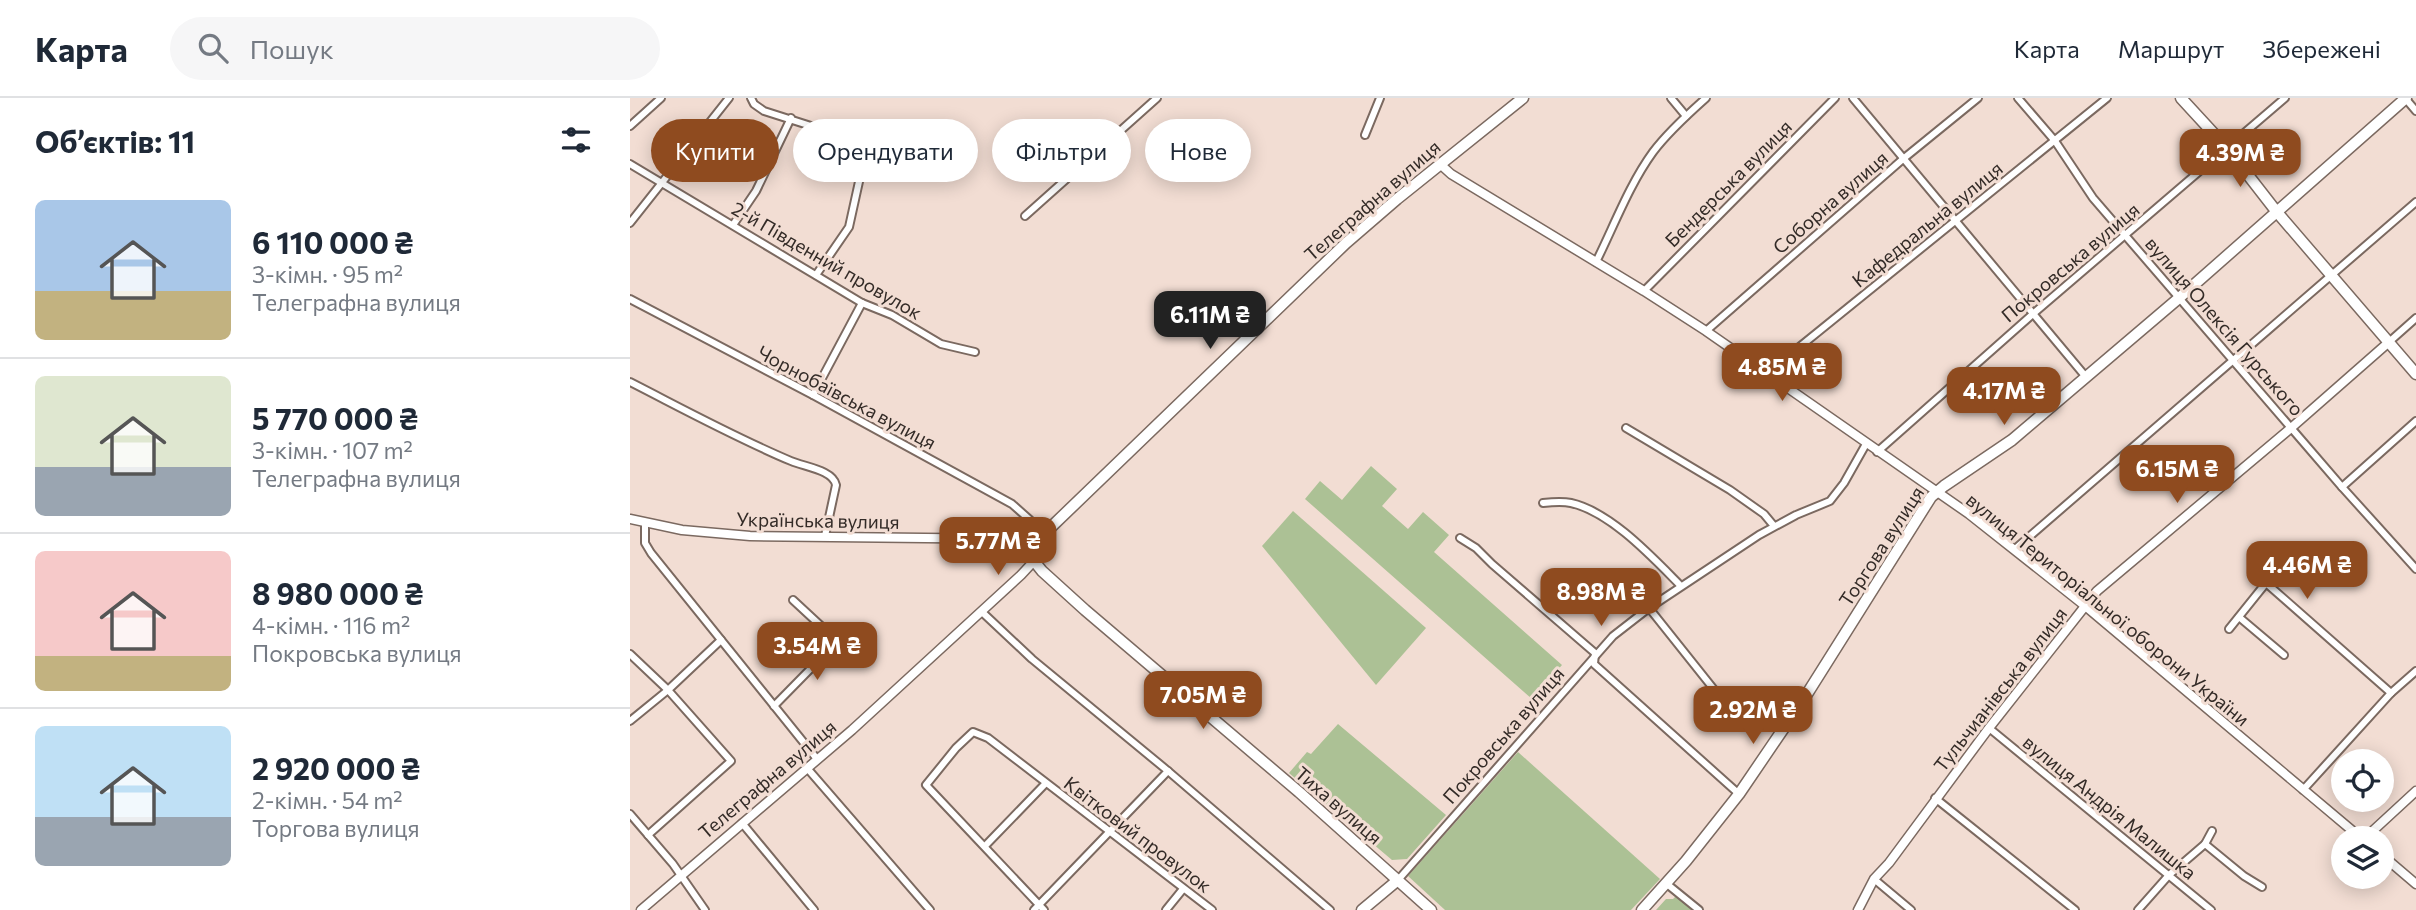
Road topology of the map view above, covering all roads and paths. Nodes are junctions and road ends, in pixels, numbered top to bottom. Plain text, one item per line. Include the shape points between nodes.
1 (661, 98) edge
2 (729, 98) edge
3 (751, 98) edge
4 (1157, 98) edge
5 (1380, 98) edge
6 (1523, 98) edge
7 (1671, 98) edge
8 (1706, 98) edge
9 (1835, 98) edge
10 (1853, 98) edge
11 (1978, 98) edge
12 (2018, 98) edge
13 (2107, 98) edge
14 (2181, 98) edge
15 (2285, 98) edge
16 (2405, 98) edge
17 (2416, 111) edge
18 (1686, 116) junction
19 (791, 118) junction
20 (712, 119) edge
21 (630, 126) edge
22 (1364, 135) dead end
23 (2054, 141) junction
24 (2227, 148) junction
25 (1903, 159) junction
26 (630, 164) edge
27 (1440, 164) junction
28 (651, 176) edge
29 (662, 182) joint
30 (2416, 202) edge
31 (2276, 211) junction
32 (1025, 216) dead end
33 (1956, 220) junction
34 (630, 223) edge
35 (733, 225) junction
36 (2126, 235) junction
37 (1596, 262) junction
38 (816, 275) junction
39 (2331, 275) junction
40 (1644, 291) junction
41 (2179, 298) junction
42 (630, 299) edge
43 (862, 303) junction
44 (2034, 313) junction
45 (2416, 318) edge
46 (1706, 331) junction
47 (2389, 342) junction
48 (975, 352) dead end
49 (2232, 360) junction
50 (1766, 374) junction
51 (2416, 374) edge
52 (2086, 377) junction
53 (630, 382) edge
54 (813, 396) junction
55 (2416, 421) edge
56 (1626, 428) dead end
57 (2291, 428) junction
58 (1866, 444) junction
59 (1877, 452) junction
60 (2342, 487) junction
61 (1936, 492) junction
62 (1543, 503) dead end
63 (630, 519) edge
64 (645, 524) junction
65 (1774, 526) junction
66 (1048, 530) junction
67 (1035, 535) junction
68 (825, 536) junction
69 (1460, 538) dead end
70 (1020, 539) junction
71 (2015, 550) junction
72 (1034, 561) junction
73 (2415, 565) edge
74 (1681, 586) junction
75 (793, 600) dead end
76 (2084, 605) junction
77 (1649, 608) junction
78 (982, 612) junction
79 (2239, 617) junction
80 (2229, 629) dead end
81 (721, 640) junction
82 (1595, 653) junction
83 (630, 654) edge
84 (2284, 655) dead end
85 (2416, 671) edge
86 (668, 690) junction
87 (1716, 692) dead end
88 (2391, 693) junction
89 (774, 706) junction
90 (630, 721) edge
91 (1989, 728) junction
92 (817, 759) junction
93 (807, 768) junction
94 (1168, 771) junction
95 (1045, 783) junction
96 (2303, 790) junction
97 (2416, 792) edge
98 (1738, 794) junction
99 (1935, 798) junction
100 (630, 814) edge
101 (742, 823) junction
102 (2348, 826) edge
103 (2377, 826) edge
104 (2211, 831) dead end
105 (1108, 832) junction
106 (648, 835) junction
107 (2205, 844) junction
108 (985, 846) junction
109 (2394, 865) edge
110 (2169, 875) junction
111 (681, 876) junction
112 (1874, 879) junction
113 (1398, 880) junction
114 (1667, 884) junction
115 (2416, 884) edge
116 (2262, 887) dead end
117 (1183, 889) junction
118 (1039, 908) edge
119 (641, 910) edge
120 (705, 910) edge
121 (814, 910) edge
122 (930, 910) edge
123 (1166, 910) edge
124 (1212, 910) edge
125 (1330, 910) edge
126 (1362, 910) edge
127 (1431, 910) edge
128 (1642, 910) edge
129 (1699, 910) edge
130 (1858, 910) edge
131 (1911, 910) edge
132 (2075, 910) edge
133 (2138, 910) edge
134 (2211, 910) edge

1 - 21 street
2 - 20 street
3 - 19 street via 764,111
4 - 32 street
5 - 22 street
6 - 27 main road, Телеграфна вулиця
7 - 18 street
8 - 18 street
9 - 40 street, Бендерська вулиця
10 - 25 street
11 - 25 street, Соборна вулиця
12 - 23 street, вулиця Олексія Гурського
13 - 23 street, Кафедральна вулиця
14 - 24 main road
15 - 24 street, Покровська вулиця
16 - 17 street
16 - 31 main road, Торгова вулиця
18 - 37 street via 1653,152
19 - 35 street via 756,191
19 - 38 street via 858,141 862,168 849,227
23 - 33 street, Кафедральна вулиця
23 - 36 street, вулиця Олексія Гурського via 2093,198
24 - 31 main road
24 - 36 street, Покровська вулиця
25 - 33 street
25 - 46 street, Соборна вулиця
26 - 28 street, 2-й Південний провулок
27 - 37 street, вулиця Територіальної оборони України
27 - 66 main road, Телеграфна вулиця via 1337,252
29 - 34 street
29 - 35 street, 2-й Південний провулок
30 - 39 street
31 - 39 main road
31 - 41 main road, Торгова вулиця
33 - 44 street
33 - 50 street, Кафедральна вулиця
35 - 38 street, 2-й Південний провулок
36 - 41 street, вулиця Олексія Гурського
36 - 44 street, Покровська вулиця
37 - 40 street, вулиця Територіальної оборони України
38 - 43 street, 2-й Південний провулок
39 - 47 main road
39 - 49 street
40 - 46 street, вулиця Територіальної оборони України
41 - 49 street, вулиця Олексія Гурського
41 - 52 main road, Торгова вулиця
42 - 54 street, Чорнобаївська вулиця
43 - 48 street, 2-й Південний провулок via 941,344
43 - 54 street
44 - 52 street
44 - 59 street, Покровська вулиця
45 - 47 street, Тульчианівська вулиця
46 - 50 street, вулиця Територіальної оборони України
47 - 51 main road
47 - 57 street, Тульчианівська вулиця
49 - 57 street, вулиця Олексія Гурського
49 - 71 street
50 - 58 street, вулиця Територіальної оборони України
52 - 61 main road, Торгова вулиця via 2012,440
53 - 68 street via 757,446 830,474 836,485
54 - 67 street, Чорнобаївська вулиця via 1012,504 1030,520
55 - 60 street
56 - 65 street via 1730,490
57 - 60 street, вулиця Олексія Гурського
57 - 76 street, Тульчианівська вулиця
58 - 59 street, вулиця Територіальної оборони України
58 - 65 street, Покровська вулиця via 1834,498
59 - 61 street, вулиця Територіальної оборони України
60 - 73 street, вулиця Олексія Гурського
61 - 71 street, вулиця Територіальної оборони України
61 - 98 main road, Торгова вулиця
62 - 74 street via 1568,503 1591,511 1629,536
63 - 64 street, Українська вулиця
64 - 68 street, Українська вулиця via 709,534
64 - 81 street via 650,553
65 - 74 street, Покровська вулиця
66 - 67 street, Українська вулиця
66 - 72 main road, Телеграфна вулиця
67 - 70 street, Українська вулиця
68 - 70 street, Українська вулиця
69 - 82 street
70 - 72 street
71 - 76 street, вулиця Територіальної оборони України
72 - 78 street, Телеграфна вулиця
72 - 113 main road, Тиха вулиця via 1084,611
74 - 77 street, Покровська вулиця
75 - 89 street via 835,639
76 - 91 street, Тульчианівська вулиця
76 - 96 street, вулиця Територіальної оборони України
77 - 82 street, Покровська вулиця
77 - 87 street
78 - 92 street, Телеграфна вулиця
78 - 94 street
79 - 80 street
79 - 84 street
79 - 88 street via 2266,583
81 - 86 street
81 - 89 street
82 - 98 street via 1594,664
82 - 113 street, Покровська вулиця
83 - 86 street
85 - 88 street
86 - 90 street
86 - 106 street via 731,761
88 - 96 street
89 - 92 street
91 - 99 street, Тульчианівська вулиця
91 - 110 street, вулиця Андрія Малишка
92 - 93 street, Телеграфна вулиця
93 - 101 street, Телеграфна вулиця
93 - 122 street
94 - 105 street
94 - 125 street
95 - 105 street, Квітковий провулок
95 - 108 street, Квітковий провулок
95 - 108 street, Квітковий провулок via 988,738 973,732 951,753 926,785
96 - 102 street, вулиця Територіальної оборони України
97 - 103 street
98 - 114 main road, Торгова вулиця
99 - 112 street, Тульчианівська вулиця
99 - 132 street
100 - 106 street
101 - 111 street, Телеграфна вулиця
101 - 121 street
104 - 107 street
105 - 117 street, Квітковий провулок
105 - 118 street
106 - 111 street
107 - 110 street
107 - 116 street
108 - 118 street
109 - 115 street
110 - 133 street
110 - 134 street, вулиця Андрія Малишка
111 - 119 street, Телеграфна вулиця
111 - 120 street
112 - 130 street, Тульчианівська вулиця
112 - 131 street
113 - 126 main road
113 - 127 main road, Тиха вулиця
114 - 128 main road, Торгова вулиця
114 - 129 street
117 - 123 street
117 - 124 street, Квітковий провулок

